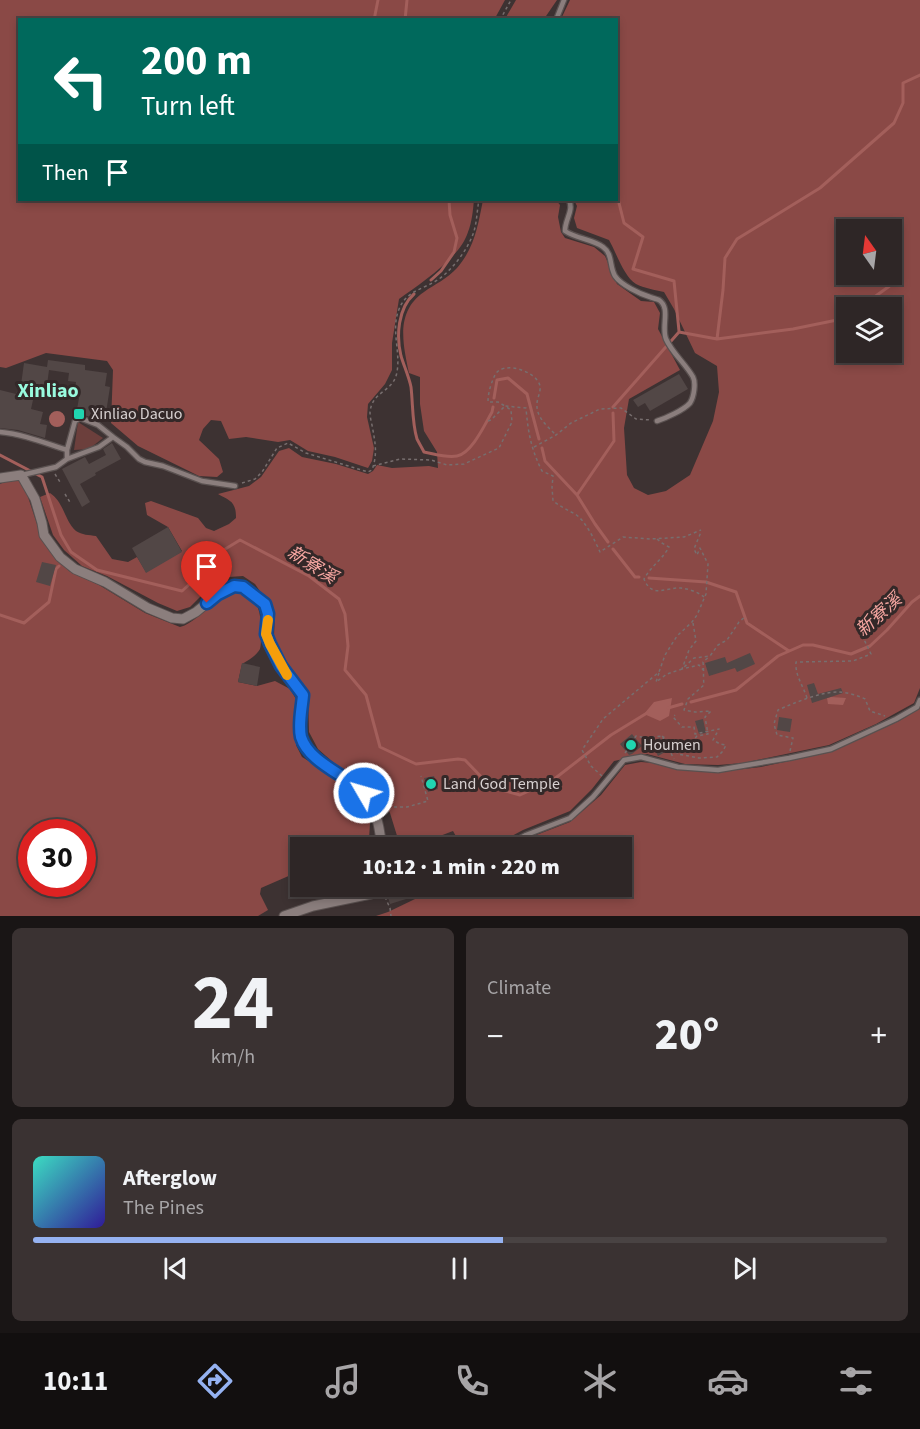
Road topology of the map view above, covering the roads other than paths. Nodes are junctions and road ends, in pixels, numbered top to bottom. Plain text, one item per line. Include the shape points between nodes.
1 (564, 0) edge
2 (557, 18) edge
3 (570, 201) edge
4 (657, 420) road end
5 (0, 432) edge
6 (113, 437) junction
7 (67, 450) junction
8 (67, 459) junction
9 (25, 475) junction
10 (0, 478) edge
11 (235, 486) road end
12 (920, 700) edge
13 (381, 837) edge
14 (522, 837) edge
15 (348, 897) edge
16 (284, 916) edge

1 - 2 lane
3 - 4 lane via 565,231 603,247 610,253 616,277 638,293 658,299 664,307 666,340 694,379 690,403
5 - 7 lane
6 - 7 lane via 80,418 75,421
6 - 8 lane
6 - 11 lane via 145,462 202,481
7 - 8 lane
8 - 9 lane
9 - 10 street
9 - 13 street via 44,535 75,569 172,618 183,619 234,586 243,587 265,604 270,644 303,695 300,724 306,746 364,793 379,822
12 - 14 lane via 917,707 896,719 831,749 789,758 718,770 678,767 642,758 624,760 593,798 570,818
15 - 16 street

